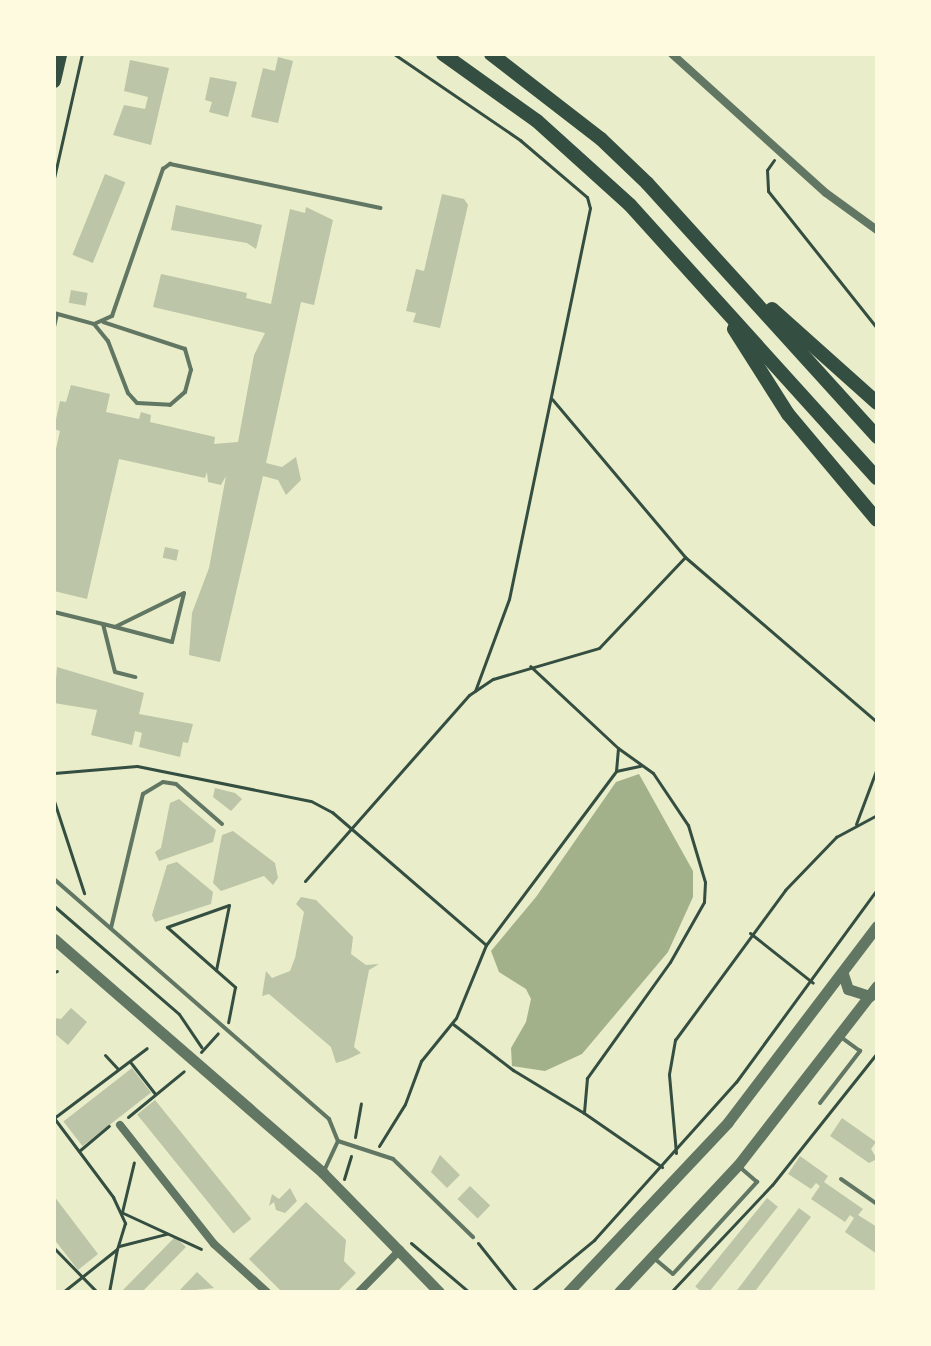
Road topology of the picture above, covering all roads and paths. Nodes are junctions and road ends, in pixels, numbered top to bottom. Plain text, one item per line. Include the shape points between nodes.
1 (60, 54) edge
2 (82, 54) edge
3 (394, 54) edge
4 (443, 54) edge
5 (491, 54) edge
6 (672, 54) edge
7 (54, 81) edge
8 (779, 152) junction
9 (54, 178) edge
10 (380, 208) dead end
11 (877, 230) edge
12 (734, 278) junction
13 (714, 296) junction
14 (55, 314) edge
15 (103, 322) junction
16 (94, 324) junction
17 (54, 327) edge
18 (877, 328) edge
19 (550, 398) junction
20 (877, 403) edge
21 (877, 437) edge
22 (877, 478) edge
23 (877, 520) edge
24 (685, 557) junction
25 (54, 612) edge
26 (103, 624) junction
27 (115, 627) junction
28 (530, 666) junction
29 (135, 677) dead end
30 (475, 691) junction
31 (877, 722) edge
32 (618, 748) junction
33 (643, 766) junction
34 (877, 768) edge
35 (616, 771) junction
36 (54, 773) edge
37 (54, 801) edge
38 (877, 815) edge
39 (222, 824) dead end
40 (856, 824) junction
41 (350, 829) junction
42 (54, 879) edge
43 (305, 881) dead end
44 (877, 889) edge
45 (83, 904) junction
46 (54, 906) edge
47 (877, 926) edge
48 (111, 928) junction
49 (750, 933) junction
50 (54, 939) edge
51 (486, 945) junction
52 (216, 970) junction
53 (843, 974) junction
54 (813, 982) junction
55 (822, 991) dead end
56 (873, 991) edge
57 (453, 1024) junction
58 (225, 1025) junction
59 (841, 1037) junction
60 (147, 1048) dead end
61 (202, 1052) junction
62 (877, 1053) edge
63 (105, 1055) dead end
64 (215, 1060) dead end
65 (131, 1063) junction
66 (117, 1068) junction
67 (186, 1068) dead end
68 (155, 1094) junction
69 (820, 1103) dead end
70 (815, 1110) dead end
71 (584, 1113) junction
72 (128, 1117) dead end
73 (54, 1118) edge
74 (827, 1118) junction
75 (120, 1125) dead end
76 (338, 1141) junction
77 (136, 1144) junction
78 (374, 1153) junction
79 (676, 1153) junction
80 (332, 1162) junction
81 (738, 1165) junction
82 (662, 1167) junction
83 (323, 1173) junction
84 (841, 1179) dead end
85 (357, 1188) dead end
86 (877, 1204) edge
87 (121, 1212) junction
88 (400, 1232) dead end
89 (166, 1234) junction
90 (473, 1237) joint
91 (54, 1248) edge
92 (118, 1248) junction
93 (201, 1249) dead end
94 (400, 1250) junction
95 (653, 1257) junction
96 (67, 1263) junction
97 (61, 1267) dead end
98 (82, 1276) junction
99 (63, 1292) edge
100 (97, 1292) edge
101 (109, 1292) edge
102 (267, 1292) edge
103 (359, 1292) edge
104 (439, 1292) edge
105 (469, 1292) edge
106 (517, 1292) edge
107 (531, 1292) edge
108 (568, 1292) edge
109 (619, 1292) edge
110 (671, 1292) edge

1 - 7 main road
2 - 9 path
3 - 19 path via 459,95 587,197 590,208
4 - 13 main road via 582,158
5 - 12 main road via 601,139
6 - 8 street
8 - 11 street
8 - 18 path via 767,170 768,191
10 - 15 lane via 170,164 163,169 112,316
12 - 20 main road
12 - 21 main road
13 - 22 main road
13 - 23 main road via 788,414
14 - 16 lane
14 - 17 lane
15 - 16 lane
15 - 16 lane via 185,349 191,370 185,392 170,405 137,403 108,341
19 - 24 path
19 - 30 path via 509,599
24 - 28 path via 599,648
24 - 31 path
25 - 26 lane
26 - 27 lane
26 - 29 lane via 115,672
27 - 27 lane via 172,642 184,593 180,592
28 - 30 path
28 - 32 path
30 - 41 path
32 - 33 path
32 - 35 path
33 - 35 path
33 - 71 path via 688,825 705,882 704,902 670,962 587,1078
34 - 40 path
35 - 51 path
36 - 41 path via 107,767 161,770 311,801
37 - 45 path
38 - 40 path
39 - 48 lane via 176,784 163,782 143,794
40 - 49 path via 814,857
41 - 43 path
41 - 51 path
42 - 45 lane
44 - 54 path
45 - 48 lane
46 - 61 path via 179,1014
47 - 53 street
48 - 58 lane
49 - 54 path
49 - 79 path via 672,1048
50 - 83 street
51 - 57 path
52 - 52 path via 219,957 229,905 167,927
52 - 58 path via 235,987 232,1017
53 - 56 street via 848,989
53 - 108 street via 710,1143
54 - 55 path
54 - 79 path
56 - 59 street
57 - 71 path via 513,1070
57 - 78 path via 421,1061 405,1104
58 - 61 path
58 - 76 lane via 329,1119
59 - 69 lane via 860,1051
59 - 81 street
60 - 65 path
61 - 64 path
62 - 74 path
63 - 66 path
65 - 66 path
65 - 68 path
66 - 73 path
67 - 68 path
68 - 72 path
70 - 74 path
71 - 82 path
73 - 87 path
74 - 110 path via 748,1213
75 - 77 street
76 - 78 lane
76 - 80 lane
77 - 87 path
77 - 102 street via 214,1244
78 - 90 lane via 393,1159
79 - 82 path
80 - 83 lane
80 - 85 path
81 - 95 street
81 - 95 lane via 757,1182 673,1274
82 - 107 path via 594,1240
83 - 94 street
84 - 86 lane
87 - 89 path
87 - 92 path via 125,1223
88 - 105 path
89 - 92 path
89 - 93 path
90 - 106 path
91 - 96 path
92 - 98 path
92 - 101 path
94 - 103 street
94 - 104 street
95 - 109 street
96 - 97 path
96 - 98 path
98 - 99 path
98 - 100 path

